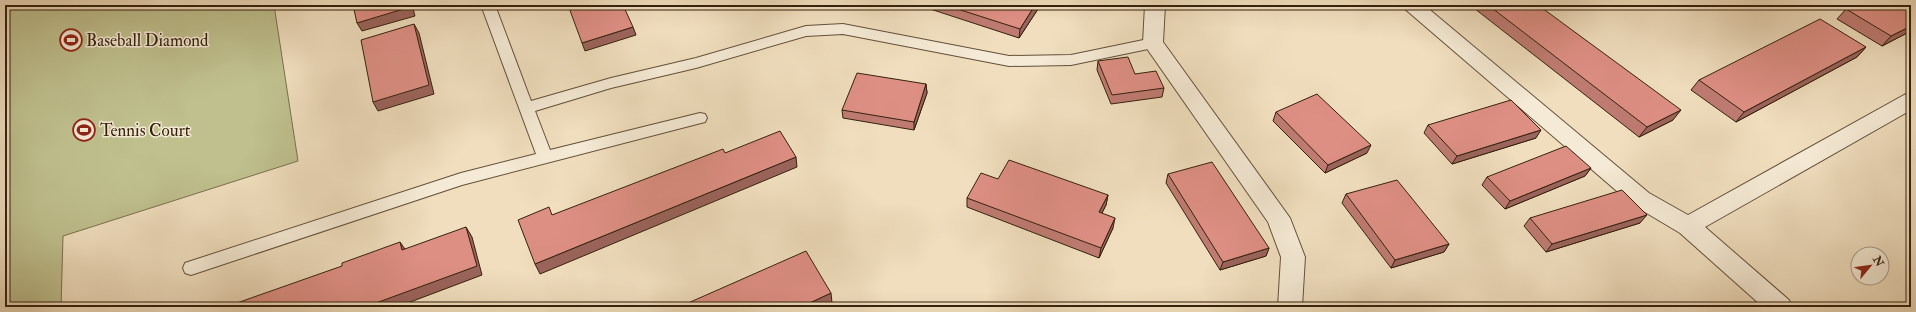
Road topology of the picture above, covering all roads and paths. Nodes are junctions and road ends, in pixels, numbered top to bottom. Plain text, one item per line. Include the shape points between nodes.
1 (488, 5) edge
2 (1155, 5) edge
3 (1412, 5) edge
4 (1153, 43) junction
5 (1911, 100) edge
6 (526, 108) junction
7 (700, 118) dead end
8 (545, 158) junction
9 (1688, 226) junction
10 (191, 268) dead end
11 (1290, 307) edge
12 (1780, 307) edge

1 - 6 lane
2 - 4 street
3 - 9 street via 1641,199
4 - 6 lane via 1071,60 1009,61 843,29 806,31
4 - 11 street via 1278,218 1294,257
5 - 9 street
6 - 8 lane
7 - 8 lane
8 - 10 lane via 461,179
9 - 12 street

